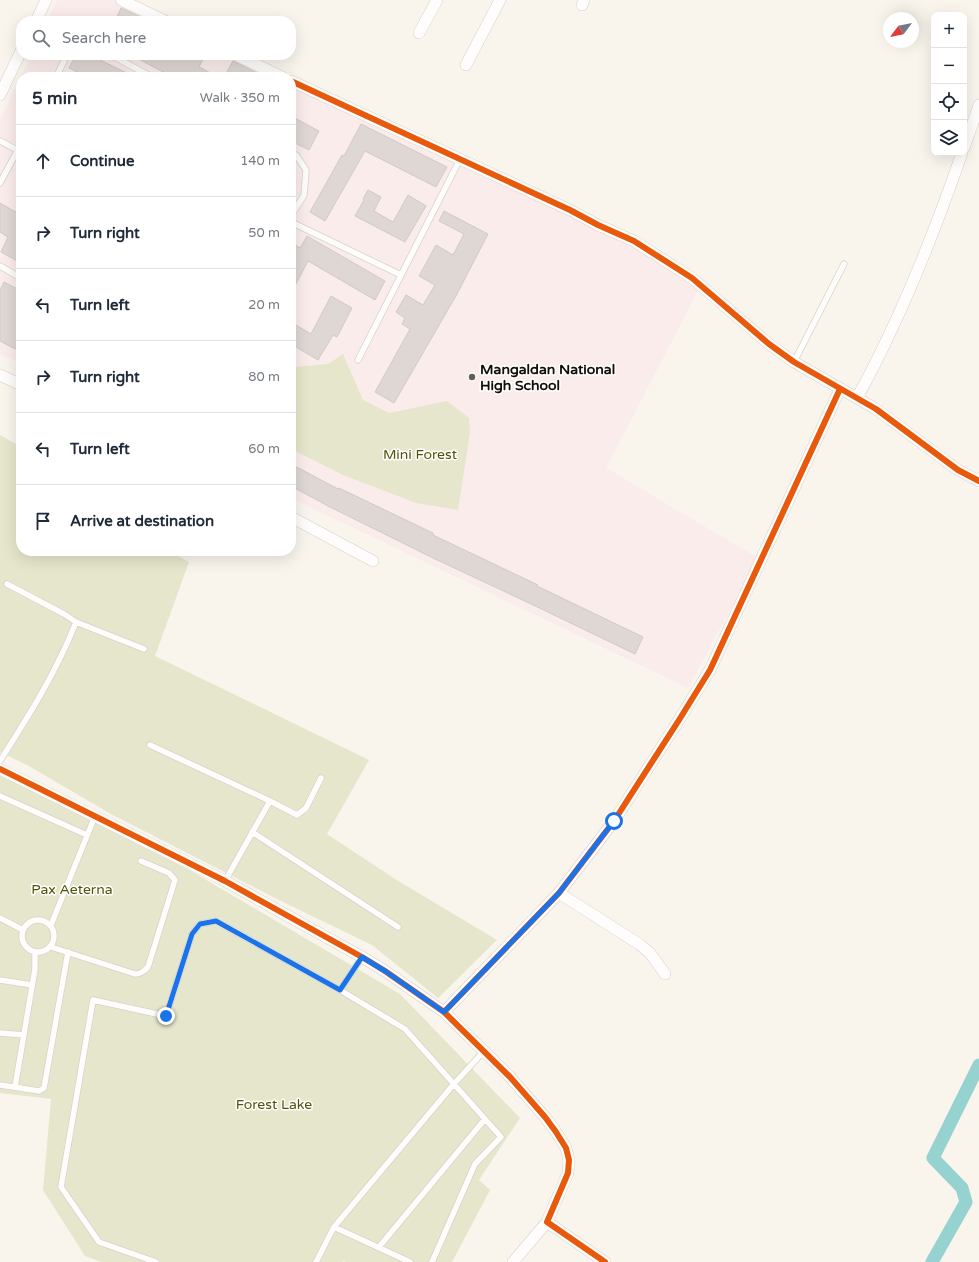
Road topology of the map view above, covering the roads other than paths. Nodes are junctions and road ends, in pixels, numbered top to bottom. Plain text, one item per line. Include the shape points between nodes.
1 (46, 0) edge
2 (121, 0) edge
3 (437, 0) edge
4 (500, 0) edge
5 (38, 16) edge
6 (155, 16) edge
7 (419, 33) dead end
8 (17, 60) edge
9 (64, 60) edge
10 (120, 60) edge
11 (246, 60) edge
12 (466, 65) dead end
13 (58, 72) edge
14 (143, 72) edge
15 (272, 72) edge
16 (296, 83) edge
17 (0, 95) edge
18 (979, 105) edge
19 (967, 139) edge
20 (0, 141) edge
21 (16, 149) edge
22 (16, 156) edge
23 (296, 156) edge
24 (961, 156) edge
25 (460, 159) junction
26 (0, 183) edge
27 (296, 208) edge
28 (296, 224) edge
29 (844, 264) dead end
30 (0, 266) edge
31 (16, 275) edge
32 (401, 275) junction
33 (358, 360) dead end
34 (794, 362) junction
35 (0, 375) edge
36 (16, 383) edge
37 (840, 389) junction
38 (857, 398) junction
39 (979, 481) edge
40 (296, 520) edge
41 (373, 561) dead end
42 (7, 584) dead end
43 (76, 622) junction
44 (144, 649) dead end
45 (150, 745) dead end
46 (0, 761) edge
47 (0, 769) edge
48 (321, 778) dead end
49 (0, 796) edge
50 (270, 801) junction
51 (95, 816) junction
52 (252, 832) junction
53 (87, 836) junction
54 (141, 861) dead end
55 (225, 881) junction
56 (559, 893) junction
57 (0, 918) edge
58 (51, 926) junction
59 (398, 927) dead end
60 (23, 930) junction
61 (51, 947) junction
62 (35, 952) junction
63 (68, 952) junction
64 (362, 957) junction
65 (665, 974) dead end
66 (0, 980) edge
67 (32, 985) junction
68 (340, 990) junction
69 (444, 1012) junction
70 (0, 1033) edge
71 (24, 1035) junction
72 (484, 1051) junction
73 (0, 1085) edge
74 (453, 1085) junction
75 (16, 1087) junction
76 (485, 1119) junction
77 (547, 1222) junction
78 (334, 1227) junction
79 (379, 1247) junction
80 (156, 1262) edge
81 (316, 1262) edge
82 (410, 1262) edge
83 (432, 1262) edge
84 (513, 1262) edge
85 (605, 1262) edge

1 - 5 street
2 - 6 street
3 - 7 street
4 - 12 street
8 - 17 street
9 - 13 lane
10 - 14 lane
11 - 15 street
16 - 25 street
18 - 19 street
20 - 21 lane
22 - 26 lane
23 - 27 lane via 306,170 304,195
24 - 38 street via 911,287
25 - 32 lane
25 - 34 street via 634,241 692,278 768,344
28 - 32 lane
29 - 34 lane
30 - 31 lane
32 - 33 lane
34 - 37 street
35 - 36 street
37 - 38 street
37 - 56 street via 710,670 614,821
38 - 39 street via 907,431 958,470
40 - 41 street
42 - 43 lane
43 - 44 lane
43 - 46 lane via 28,717
45 - 50 lane
47 - 51 street
48 - 50 lane via 306,808 297,815
49 - 53 lane
50 - 52 lane
51 - 53 lane
51 - 55 street
52 - 55 lane
52 - 59 lane
53 - 58 lane
54 - 63 lane via 169,873 175,880 148,967 142,973 135,974
55 - 64 street
56 - 65 street via 639,944 650,953
56 - 69 street
57 - 60 lane
58 - 60 lane via 47,922 36,920 26,925
58 - 61 lane via 55,936
60 - 62 lane via 23,941
61 - 62 lane
61 - 63 lane
62 - 67 lane
63 - 75 lane via 44,1088 39,1091
64 - 68 lane
64 - 69 street
66 - 67 lane
67 - 71 lane
68 - 74 lane via 404,1029
68 - 80 lane via 216,921 200,924 192,934 166,1016 93,1000 61,1187 99,1242
69 - 72 street
70 - 71 lane
71 - 75 lane
72 - 74 lane
72 - 77 street via 545,1117 566,1148 569,1160 568,1173
73 - 75 lane
74 - 76 lane
74 - 78 lane
76 - 79 lane
76 - 83 lane via 501,1137 476,1164
77 - 84 street
77 - 85 street
78 - 79 lane
78 - 81 lane
79 - 82 lane

